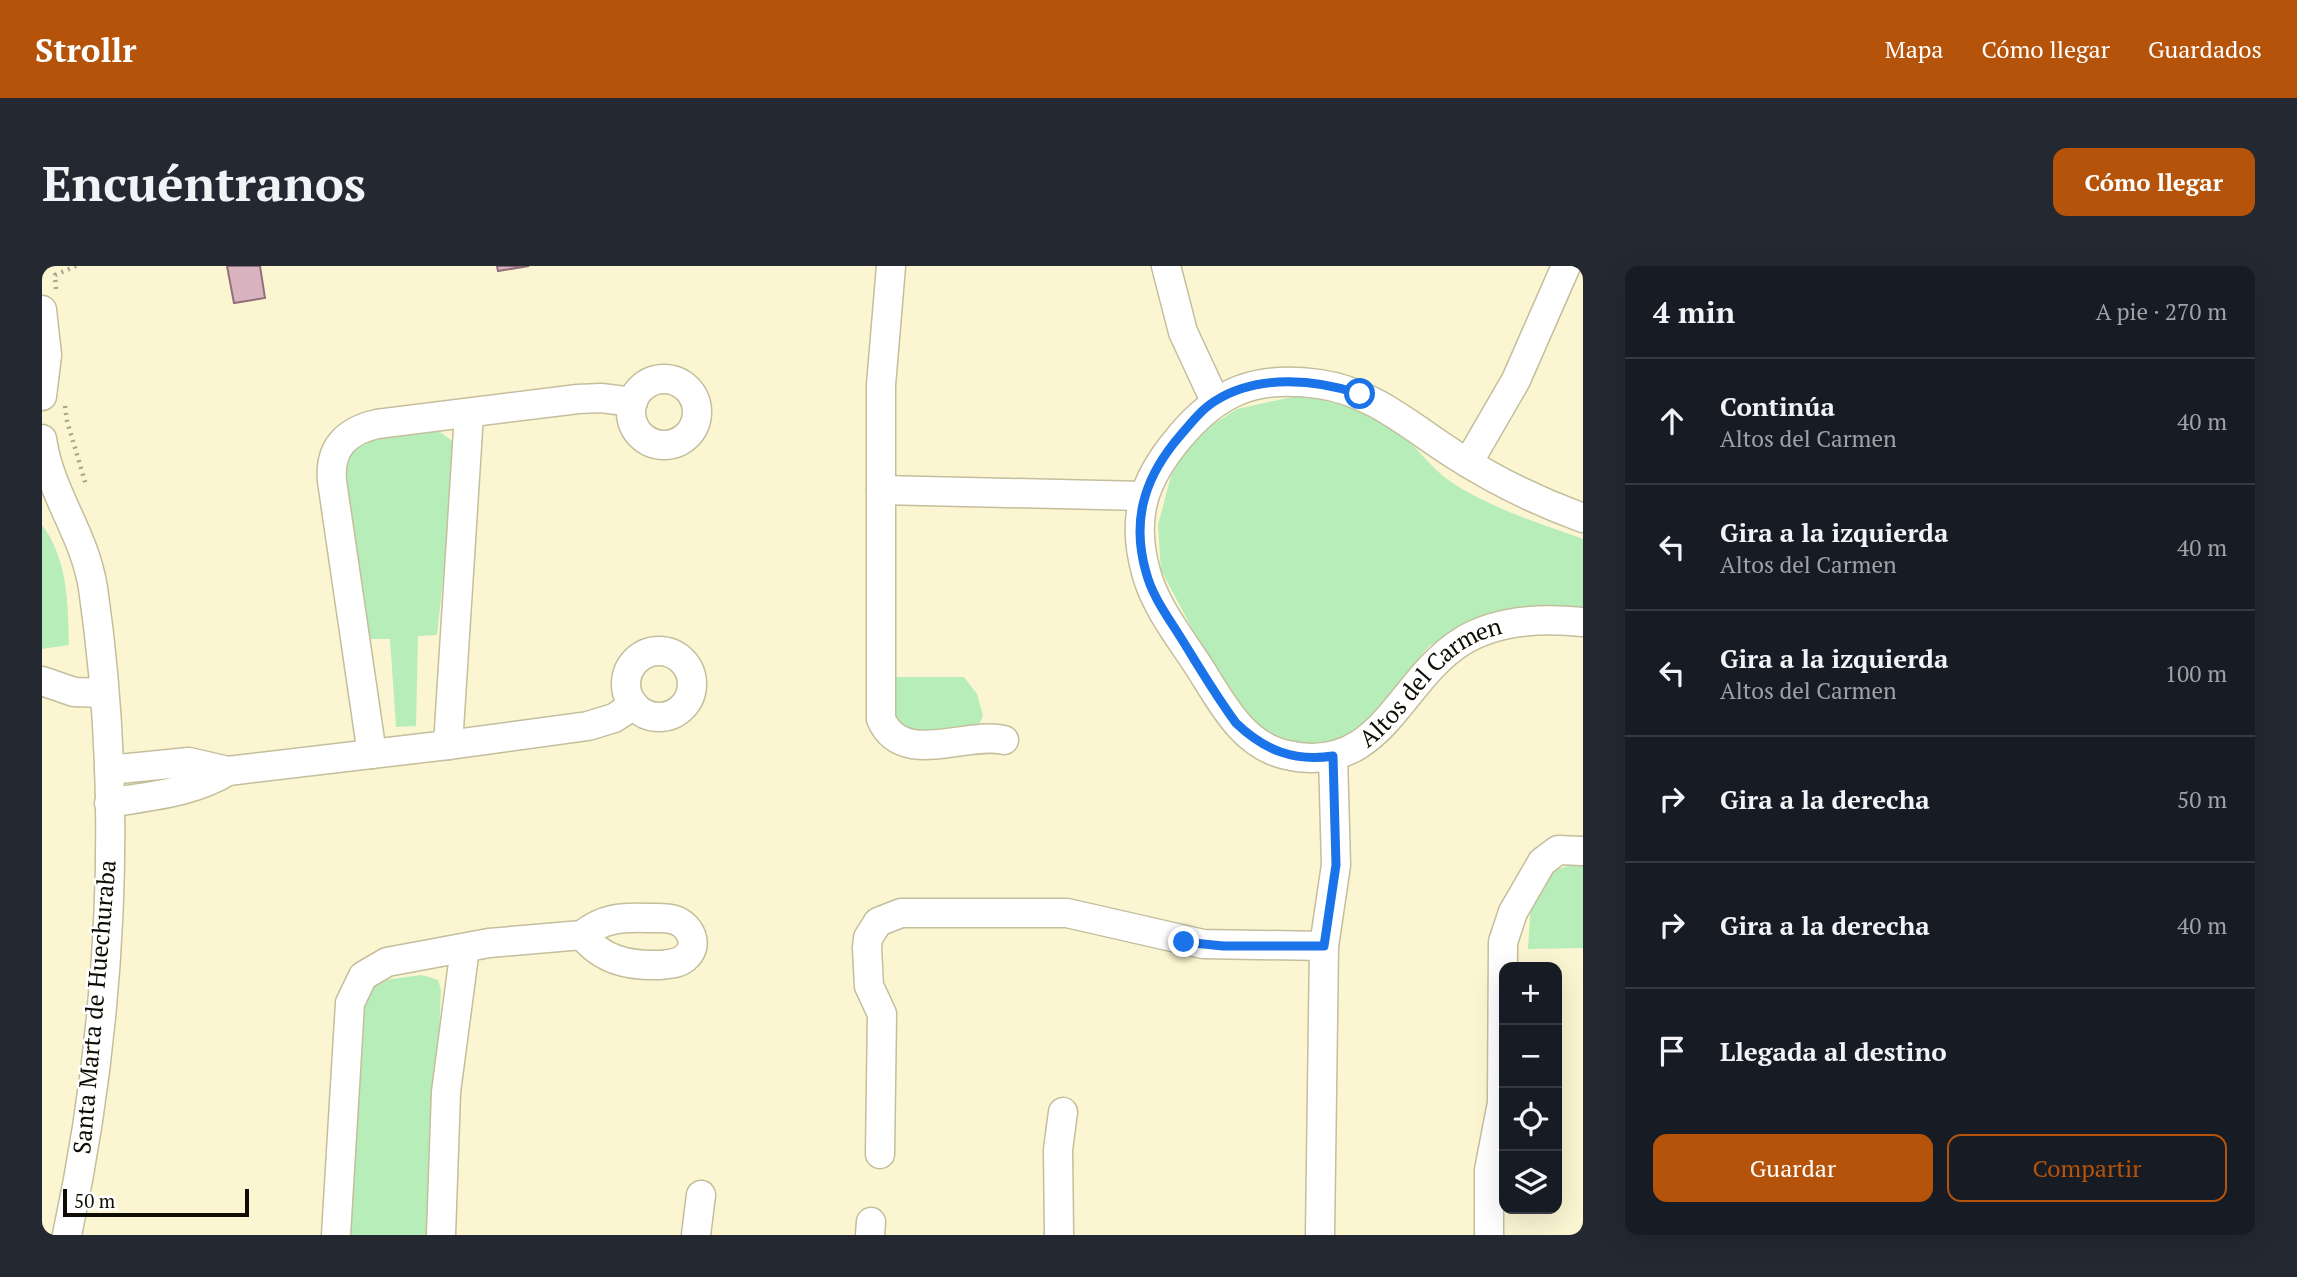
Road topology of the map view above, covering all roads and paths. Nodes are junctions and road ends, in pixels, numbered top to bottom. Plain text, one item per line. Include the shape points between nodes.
1 (52, 266) edge
2 (891, 266) edge
3 (1167, 266) edge
4 (1566, 266) edge
5 (55, 275) dead end
6 (42, 310) edge
7 (42, 396) edge
8 (1215, 401) junction
9 (633, 402) dead end
10 (469, 414) junction
11 (42, 439) edge
12 (1468, 463) junction
13 (45, 470) edge
14 (881, 490) junction
15 (1143, 496) junction
16 (1583, 518) edge
17 (1583, 622) edge
18 (42, 681) edge
19 (103, 693) junction
20 (634, 705) dead end
21 (1004, 740) dead end
22 (448, 745) junction
23 (372, 754) junction
24 (1333, 756) junction
25 (109, 770) junction
26 (228, 771) junction
27 (109, 803) junction
28 (1583, 851) edge
29 (582, 935) dead end
30 (1324, 946) junction
31 (465, 948) junction
32 (1063, 1112) dead end
33 (880, 1154) dead end
34 (701, 1195) dead end
35 (67, 1235) edge
36 (336, 1235) edge
37 (441, 1235) edge
38 (696, 1235) edge
39 (1059, 1235) edge
40 (1320, 1235) edge
41 (1489, 1235) edge

1 - 5 path
2 - 14 street via 881,385
3 - 8 street via 1183,332
4 - 12 street via 1516,380
6 - 7 street via 47,355
8 - 12 street, Altos del Carmen via 1272,383 1339,387 1383,407
8 - 15 street, Altos del Carmen via 1163,457
9 - 10 street via 578,399
10 - 22 street
10 - 23 street via 364,427 347,435 332,460
11 - 13 street, Santa Marta de Huechuraba
12 - 16 street, Altos del Carmen
13 - 19 street, Santa Marta de Huechuraba via 79,534 88,562
14 - 15 street
14 - 21 street via 880,712 884,726 895,738 914,744 986,737
15 - 24 street, Altos del Carmen via 1142,552 1155,595 1236,723 1251,738 1284,755 1306,759
17 - 24 street, Altos del Carmen via 1517,624 1461,642 1378,731 1355,748
18 - 19 street via 74,692
19 - 25 street, Santa Marta de Huechuraba
20 - 22 street via 614,718 588,726
22 - 23 street
23 - 26 street
24 - 30 street via 1336,865
25 - 26 street via 189,762
25 - 27 street, Santa Marta de Huechuraba
26 - 27 street via 188,789
27 - 35 street, Santa Marta de Huechuraba via 102,984 87,1121
28 - 41 street via 1559,850 1542,862 1516,905 1503,942 1502,1103 1489,1170
29 - 31 street
30 - 33 street via 1203,944 1067,914 901,913 885,918 872,930 867,948 869,986 882,1014
30 - 40 street
31 - 36 street via 387,962 363,976 352,993
31 - 37 street via 446,1092
32 - 39 street via 1058,1150
34 - 38 street

